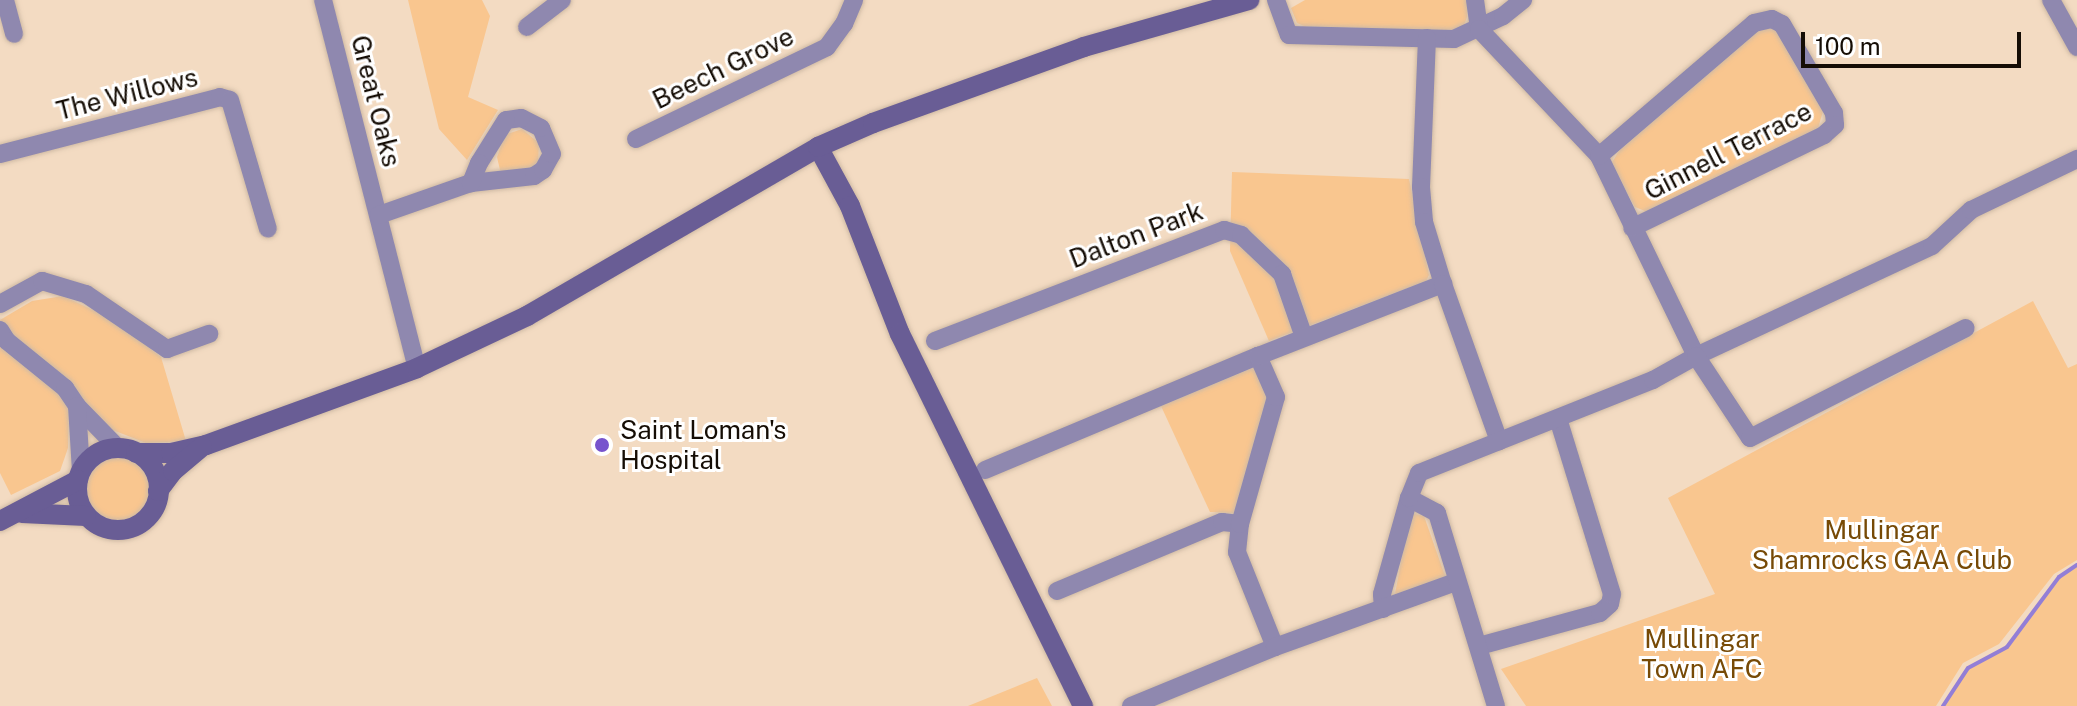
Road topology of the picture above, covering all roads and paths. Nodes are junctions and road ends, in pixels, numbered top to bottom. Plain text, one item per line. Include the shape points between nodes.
1 (5, 0) edge
2 (323, 0) edge
3 (562, 0) edge
4 (854, 0) edge
5 (1249, 0) edge
6 (1276, 0) edge
7 (1475, 0) edge
8 (1523, 0) edge
9 (2051, 0) edge
10 (527, 27) dead end
11 (1479, 29) junction
12 (14, 34) dead end
13 (1427, 38) junction
14 (2077, 47) edge
15 (636, 139) dead end
16 (818, 147) junction
17 (0, 154) edge
18 (1599, 156) junction
19 (2077, 159) edge
20 (471, 183) junction
21 (379, 215) junction
22 (1632, 228) junction
23 (268, 229) dead end
24 (1443, 284) junction
25 (0, 304) edge
26 (1966, 328) dead end
27 (0, 330) edge
28 (209, 334) dead end
29 (1304, 337) junction
30 (935, 341) dead end
31 (1258, 356) junction
32 (1696, 356) junction
33 (417, 368) junction
34 (77, 406) junction
35 (1558, 419) junction
36 (1499, 441) junction
37 (206, 445) junction
38 (127, 451) junction
39 (985, 470) dead end
40 (79, 476) junction
41 (158, 491) junction
42 (1409, 498) junction
43 (10, 516) edge
44 (86, 516) junction
45 (1240, 524) junction
46 (1456, 582) junction
47 (1057, 591) dead end
48 (1383, 609) junction
49 (1479, 646) junction
50 (1275, 647) junction
51 (1083, 706) edge
52 (1131, 706) edge
53 (1496, 706) edge

1 - 12 street
2 - 21 street, Great Oaks
3 - 10 street
4 - 15 street, Beech Grove via 827,47
5 - 16 street via 1084,47
6 - 13 street via 1289,35
7 - 11 street
8 - 11 street
9 - 14 street
11 - 13 street via 1454,39
11 - 18 street, Ginnell Terrace
13 - 24 street via 1421,187 1424,222
16 - 33 street via 527,316
16 - 51 street via 850,206 900,334
17 - 23 street, The Willows via 220,97 230,100
18 - 22 street, Ginnell Terrace
18 - 22 street, Ginnell Terrace via 1754,23 1772,19 1782,24 1834,113 1835,125 1824,135
19 - 32 street via 1971,210 1932,246
20 - 20 street via 534,176 543,170 552,154 541,128 521,118 506,120
20 - 21 street
21 - 33 street, Great Oaks
22 - 32 street, Ginnell Terrace
24 - 29 street
24 - 36 street
25 - 28 street via 42,281 86,294 167,349
26 - 32 street, Ginnell Terrace via 1750,438
27 - 34 street via 65,388
29 - 30 street, Dalton Park via 1282,274 1241,235 1224,230
29 - 31 street
31 - 39 street
31 - 45 street via 1276,397
32 - 35 street
33 - 37 street
34 - 38 street
34 - 40 street
35 - 36 street
35 - 49 street via 1612,594 1610,604 1600,613
36 - 42 street via 1419,473
37 - 38 street via 171,453
37 - 41 street via 173,471
38 - 40 street via 96,455
38 - 41 street via 150,465
40 - 43 street
40 - 44 street via 78,500
41 - 44 street via 148,516 133,527 104,528
42 - 46 street via 1437,513
42 - 48 street via 1382,594
43 - 44 street
45 - 47 street via 1222,522
45 - 50 street via 1237,552
46 - 48 street
46 - 49 street
48 - 50 street
49 - 53 street
50 - 52 street

